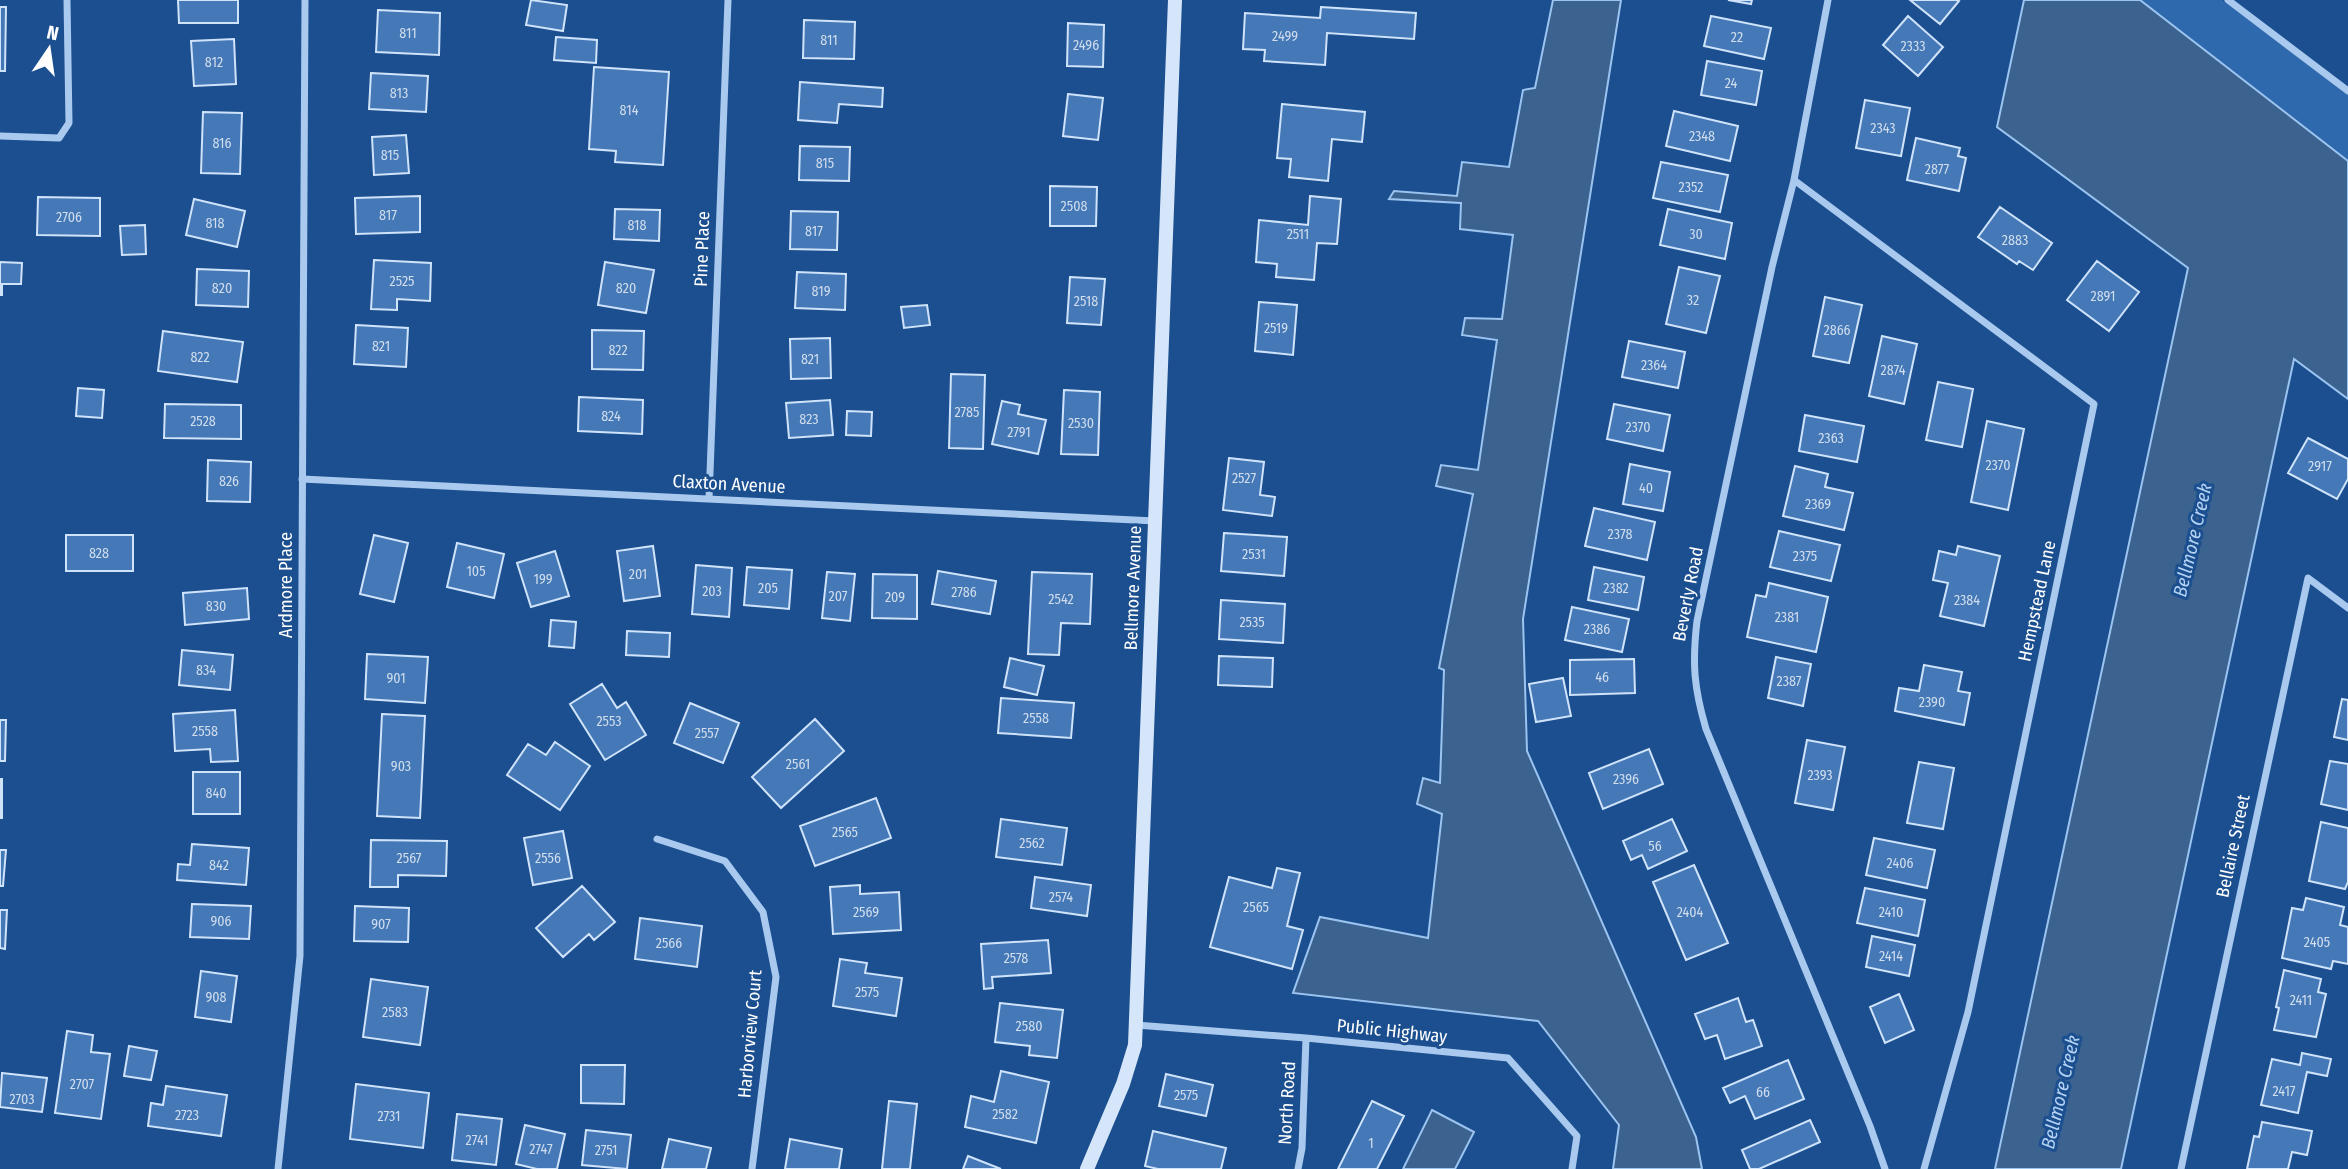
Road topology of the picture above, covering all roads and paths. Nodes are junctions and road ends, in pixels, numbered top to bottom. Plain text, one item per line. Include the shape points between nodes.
1 (67, 0) edge
2 (305, 0) edge
3 (728, 0) edge
4 (1175, 0) edge
5 (1828, 0) edge
6 (2228, 0) edge
7 (2348, 91) edge
8 (0, 136) edge
9 (1794, 180) junction
10 (302, 479) junction
11 (709, 499) junction
12 (1155, 521) junction
13 (2348, 608) edge
14 (657, 839) dead end
15 (1136, 1025) junction
16 (1306, 1038) junction
17 (278, 1169) edge
18 (751, 1169) edge
19 (1087, 1169) edge
20 (1298, 1169) edge
21 (1572, 1169) edge
22 (1885, 1169) edge
23 (1924, 1169) edge
24 (2181, 1169) edge

1 - 8 street via 69,123 58,138
2 - 10 street, Ardmore Place
3 - 11 street, Pine Place
4 - 12 street, Bellmore Avenue
5 - 9 street, Beverly Road
6 - 7 street
9 - 22 street, Beverly Road via 1697,621 1693,656 1696,694 1706,729
9 - 23 street, Hempstead Lane via 2094,404 1968,1012
10 - 11 street, Claxton Avenue
10 - 17 street, Ardmore Place via 300,956
11 - 12 street, Claxton Avenue
12 - 15 street, Bellmore Avenue
13 - 24 street, Bellaire Street via 2308,578
14 - 18 street, Harborview Court via 725,861 763,912 776,976
15 - 16 street, Public Highway
15 - 19 street, Bellmore Avenue via 1123,1084
16 - 20 street, North Road
16 - 21 street, Public Highway via 1508,1058 1577,1136

